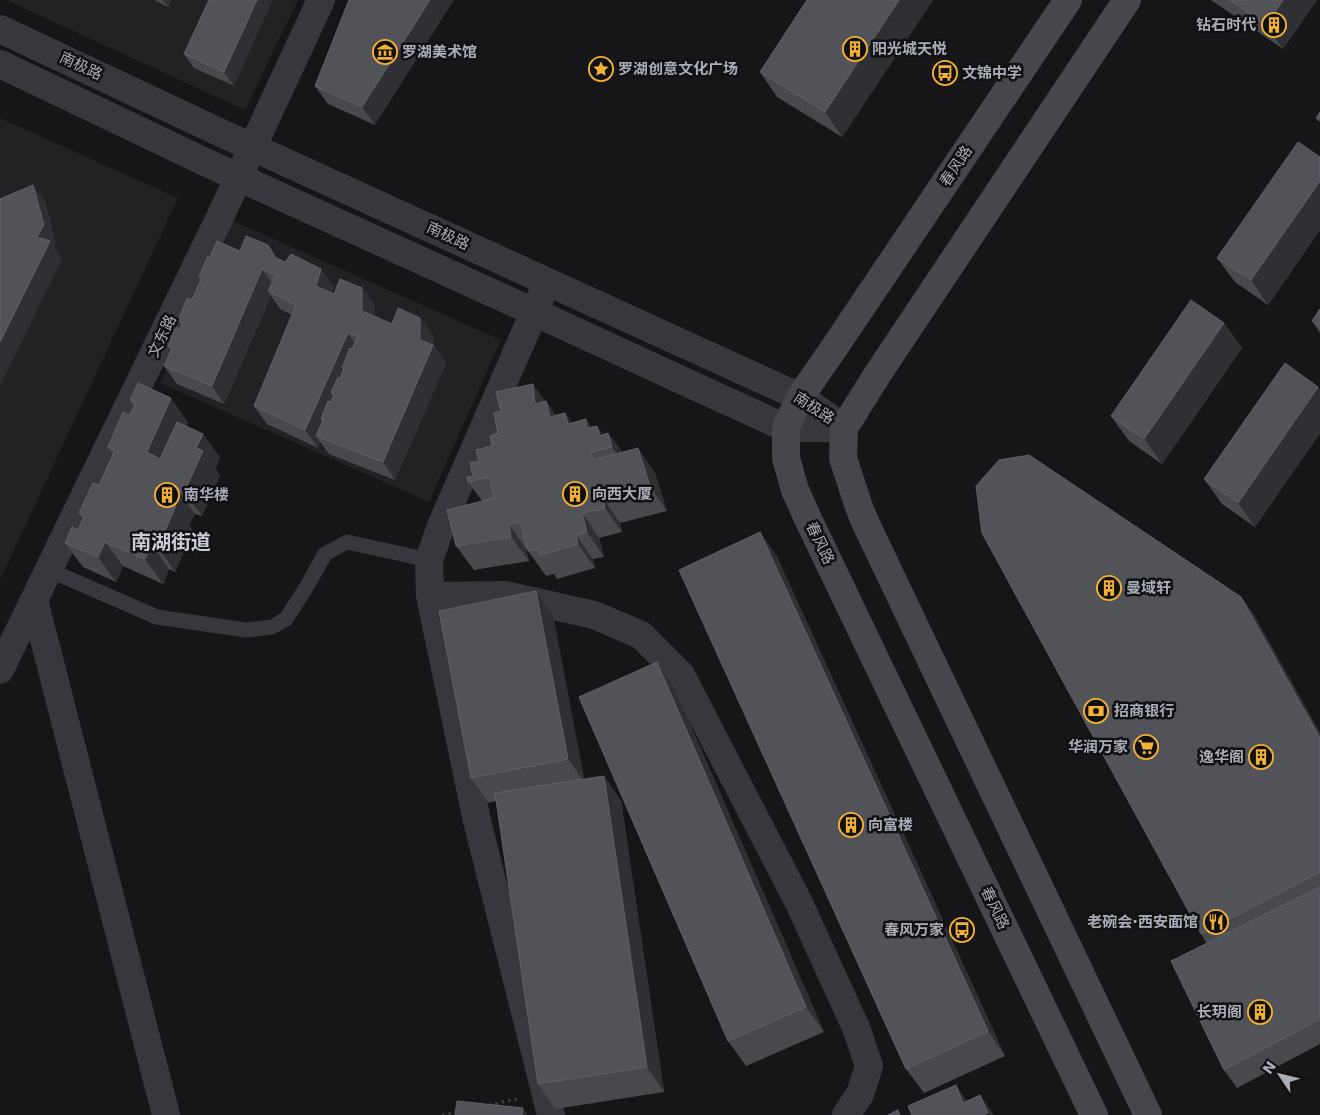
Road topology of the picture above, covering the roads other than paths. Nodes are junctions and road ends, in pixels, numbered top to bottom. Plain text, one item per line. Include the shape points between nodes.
1 (321, 0) edge
2 (1068, 0) edge
3 (1127, 0) edge
4 (0, 28) edge
5 (0, 64) edge
6 (253, 146) junction
7 (238, 177) junction
8 (547, 282) junction
9 (534, 312) junction
10 (800, 397) junction
11 (786, 428) junction
12 (844, 428) junction
13 (429, 560) junction
14 (49, 570) junction
15 (430, 596) junction
16 (34, 600) junction
17 (0, 670) edge
18 (548, 1104) edge
19 (166, 1115) edge
20 (846, 1115) edge
21 (1094, 1115) edge
22 (1148, 1115) edge

1 - 6 street, 文东路
2 - 10 street, 春风路
3 - 12 street
4 - 6 street, 南极路
5 - 7 street, 南极路
6 - 7 street, 文东路
6 - 8 street, 南极路
7 - 9 street, 南极路
7 - 14 street, 文东路
8 - 9 street
8 - 10 street, 南极路
9 - 11 street, 南极路
9 - 13 street
10 - 11 street, 春风路
10 - 12 street, 南极路
11 - 12 street, 南极路
11 - 21 street, 春风路 via 786,458 795,490
12 - 22 street via 843,458 866,524
13 - 14 lane via 347,542 325,554 286,619 272,628 246,630 157,617
13 - 15 street
14 - 16 street, 文东路
15 - 18 street via 477,821
15 - 20 street via 505,595 594,615 641,635 681,675 799,903 857,1030 869,1066 860,1094
16 - 17 street, 文东路
16 - 19 street

